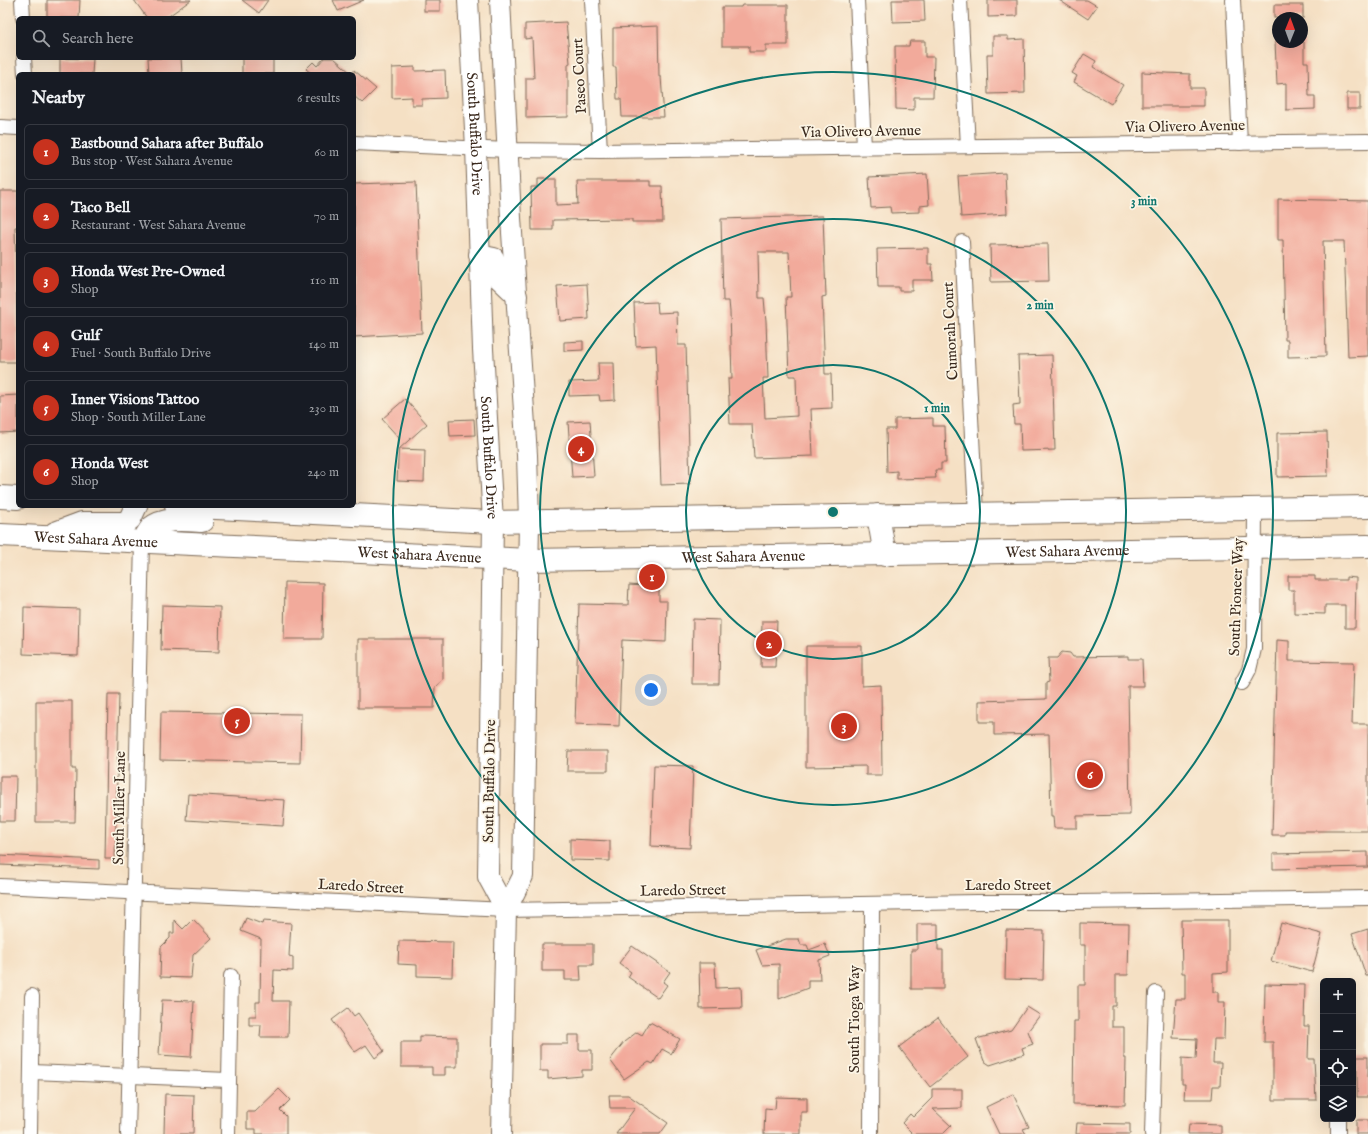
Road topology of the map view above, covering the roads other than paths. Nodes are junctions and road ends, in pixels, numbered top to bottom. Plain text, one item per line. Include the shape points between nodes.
1 (22, 0) edge
2 (468, 0) edge
3 (500, 0) edge
4 (592, 0) edge
5 (857, 0) edge
6 (960, 0) edge
7 (1233, 0) edge
8 (23, 16) edge
9 (24, 60) edge
10 (25, 72) edge
11 (0, 127) edge
12 (16, 128) edge
13 (1368, 141) edge
14 (356, 143) edge
15 (1240, 143) junction
16 (968, 146) junction
17 (476, 148) junction
18 (864, 148) junction
19 (508, 150) junction
20 (600, 151) junction
21 (962, 242) dead end
22 (480, 255) junction
23 (517, 296) junction
24 (0, 497) edge
25 (16, 498) edge
26 (1368, 507) edge
27 (135, 508) edge
28 (214, 508) edge
29 (233, 509) junction
30 (1255, 509) junction
31 (976, 514) junction
32 (878, 515) junction
33 (529, 521) junction
34 (493, 522) junction
35 (0, 535) edge
36 (44, 537) junction
37 (142, 542) junction
38 (1368, 546) edge
39 (1255, 548) junction
40 (885, 554) junction
41 (493, 559) junction
42 (530, 560) junction
43 (1242, 683) dead end
44 (0, 886) edge
45 (134, 892) junction
46 (1368, 898) edge
47 (872, 904) junction
48 (506, 910) junction
49 (231, 976) dead end
50 (1156, 993) dead end
51 (32, 996) dead end
52 (32, 1072) junction
53 (129, 1075) junction
54 (229, 1080) junction
55 (1338, 1122) edge
56 (30, 1134) edge
57 (128, 1134) edge
58 (228, 1134) edge
59 (501, 1134) edge
60 (871, 1134) edge
61 (1152, 1134) edge
62 (1338, 1134) edge

1 - 8 street
2 - 17 main road, South Buffalo Drive
3 - 19 main road, South Buffalo Drive
4 - 20 street, Paseo Court
5 - 18 street
6 - 16 street
7 - 15 street
9 - 10 street
11 - 12 street
13 - 15 street, Via Olivero Avenue
14 - 17 street, Via Olivero Avenue
15 - 16 street, Via Olivero Avenue
16 - 18 street, Via Olivero Avenue
17 - 19 street, Via Olivero Avenue
17 - 22 main road, South Buffalo Drive
18 - 20 street, Via Olivero Avenue
19 - 20 street, Via Olivero Avenue
19 - 23 main road, South Buffalo Drive
21 - 31 street, Cumorah Court
22 - 23 main road via 494,258 498,278
22 - 34 main road, South Buffalo Drive
23 - 33 main road, South Buffalo Drive
24 - 25 main road
26 - 30 main road
27 - 36 main road via 125,523 82,523
28 - 29 main road
29 - 34 main road
29 - 37 main road via 208,521 180,520 157,525
30 - 31 main road
30 - 39 street, South Pioneer Way
31 - 32 main road
32 - 33 main road
32 - 40 main road
33 - 34 main road
33 - 42 main road, South Buffalo Drive
34 - 41 main road, South Buffalo Drive
35 - 36 main road, West Sahara Avenue
36 - 37 main road, West Sahara Avenue
37 - 41 main road, West Sahara Avenue
37 - 45 street, South Miller Lane
38 - 39 main road, West Sahara Avenue
39 - 40 main road, West Sahara Avenue
39 - 43 street, South Pioneer Way via 1254,649 1249,670
40 - 42 main road, West Sahara Avenue
41 - 42 main road, West Sahara Avenue
41 - 48 main road, South Buffalo Drive via 488,877
42 - 48 main road, South Buffalo Drive via 522,876
44 - 45 street, Laredo Street
45 - 48 street, Laredo Street
45 - 53 street, South Miller Lane
46 - 47 street, Laredo Street
47 - 48 street, Laredo Street
47 - 60 street, South Tioga Way
48 - 59 main road, South Buffalo Drive
49 - 54 street
50 - 61 street
51 - 52 street
52 - 53 street
52 - 56 street
53 - 54 street
53 - 57 street, South Miller Lane
54 - 58 street
55 - 62 street

